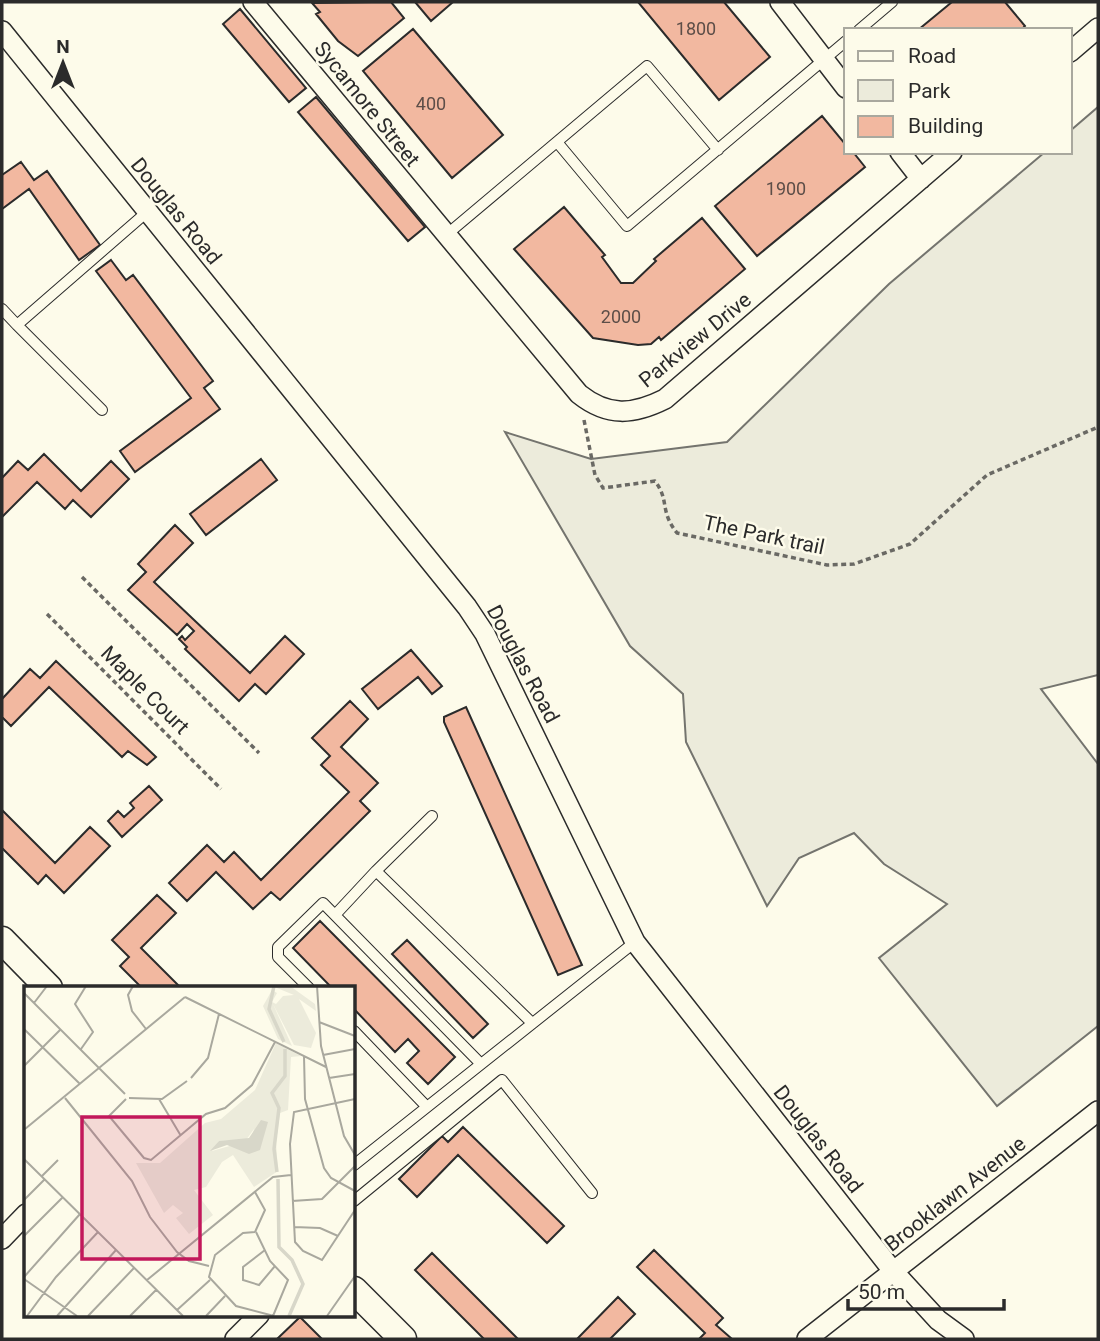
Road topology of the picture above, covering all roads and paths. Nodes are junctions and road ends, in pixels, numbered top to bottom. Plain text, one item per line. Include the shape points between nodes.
1 (253, 2) edge
2 (780, 2) edge
3 (892, 2) edge
4 (861, 28) edge
5 (1098, 28) edge
6 (2, 31) edge
7 (844, 43) edge
8 (1072, 50) edge
9 (823, 61) junction
10 (844, 86) edge
11 (557, 142) junction
12 (718, 150) junction
13 (902, 154) edge
14 (950, 154) edge
15 (921, 179) junction
16 (147, 212) junction
17 (445, 236) junction
18 (2, 310) edge
19 (17, 325) junction
20 (579, 394) junction
21 (102, 411) dead end
22 (1098, 427) edge
23 (82, 577) dead end
24 (47, 614) dead end
25 (259, 753) dead end
26 (222, 789) dead end
27 (432, 816) dead end
28 (376, 872) junction
29 (334, 915) junction
30 (2, 940) edge
31 (635, 942) junction
32 (47, 986) edge
33 (307, 986) edge
34 (532, 1023) junction
35 (355, 1032) edge
36 (481, 1064) junction
37 (427, 1107) junction
38 (1098, 1111) edge
39 (355, 1165) edge
40 (592, 1193) dead end
41 (355, 1200) edge
42 (24, 1216) edge
43 (2, 1240) edge
44 (893, 1271) junction
45 (355, 1291) edge
46 (258, 1316) edge
47 (235, 1339) edge
48 (403, 1339) edge
49 (807, 1339) edge
50 (964, 1339) edge

1 - 17 street, Sycamore Street
2 - 9 street
3 - 4 lane
5 - 8 street
6 - 16 street, Douglas Road
7 - 9 lane
9 - 10 street
9 - 12 lane
11 - 12 lane via 647,66
11 - 12 lane via 627,226
11 - 17 lane
13 - 15 street
14 - 15 street, Parkview Drive
15 - 20 street, Parkview Drive via 665,399 644,410 617,412 596,407
16 - 19 lane
16 - 31 street, Douglas Road via 467,607 485,634
17 - 20 street, Parkview Drive
18 - 19 lane
19 - 21 lane
20 - 22 path, The Park trail via 596,475 603,488 655,481 663,492 665,517 677,533 827,565 854,564 910,544 987,475
23 - 25 path
24 - 26 path, Maple Court
27 - 28 lane
28 - 29 lane
28 - 34 lane
29 - 33 lane via 323,903 278,947 278,957
29 - 36 lane
30 - 32 main road
31 - 34 lane
31 - 44 street, Douglas Road
34 - 36 lane
35 - 37 lane
36 - 37 lane
37 - 39 lane
38 - 44 street, Brooklawn Avenue
40 - 41 lane via 502,1080
42 - 43 street
44 - 49 street, Brooklawn Avenue
44 - 50 street, Douglas Road via 939,1320
45 - 48 main road
46 - 47 street

